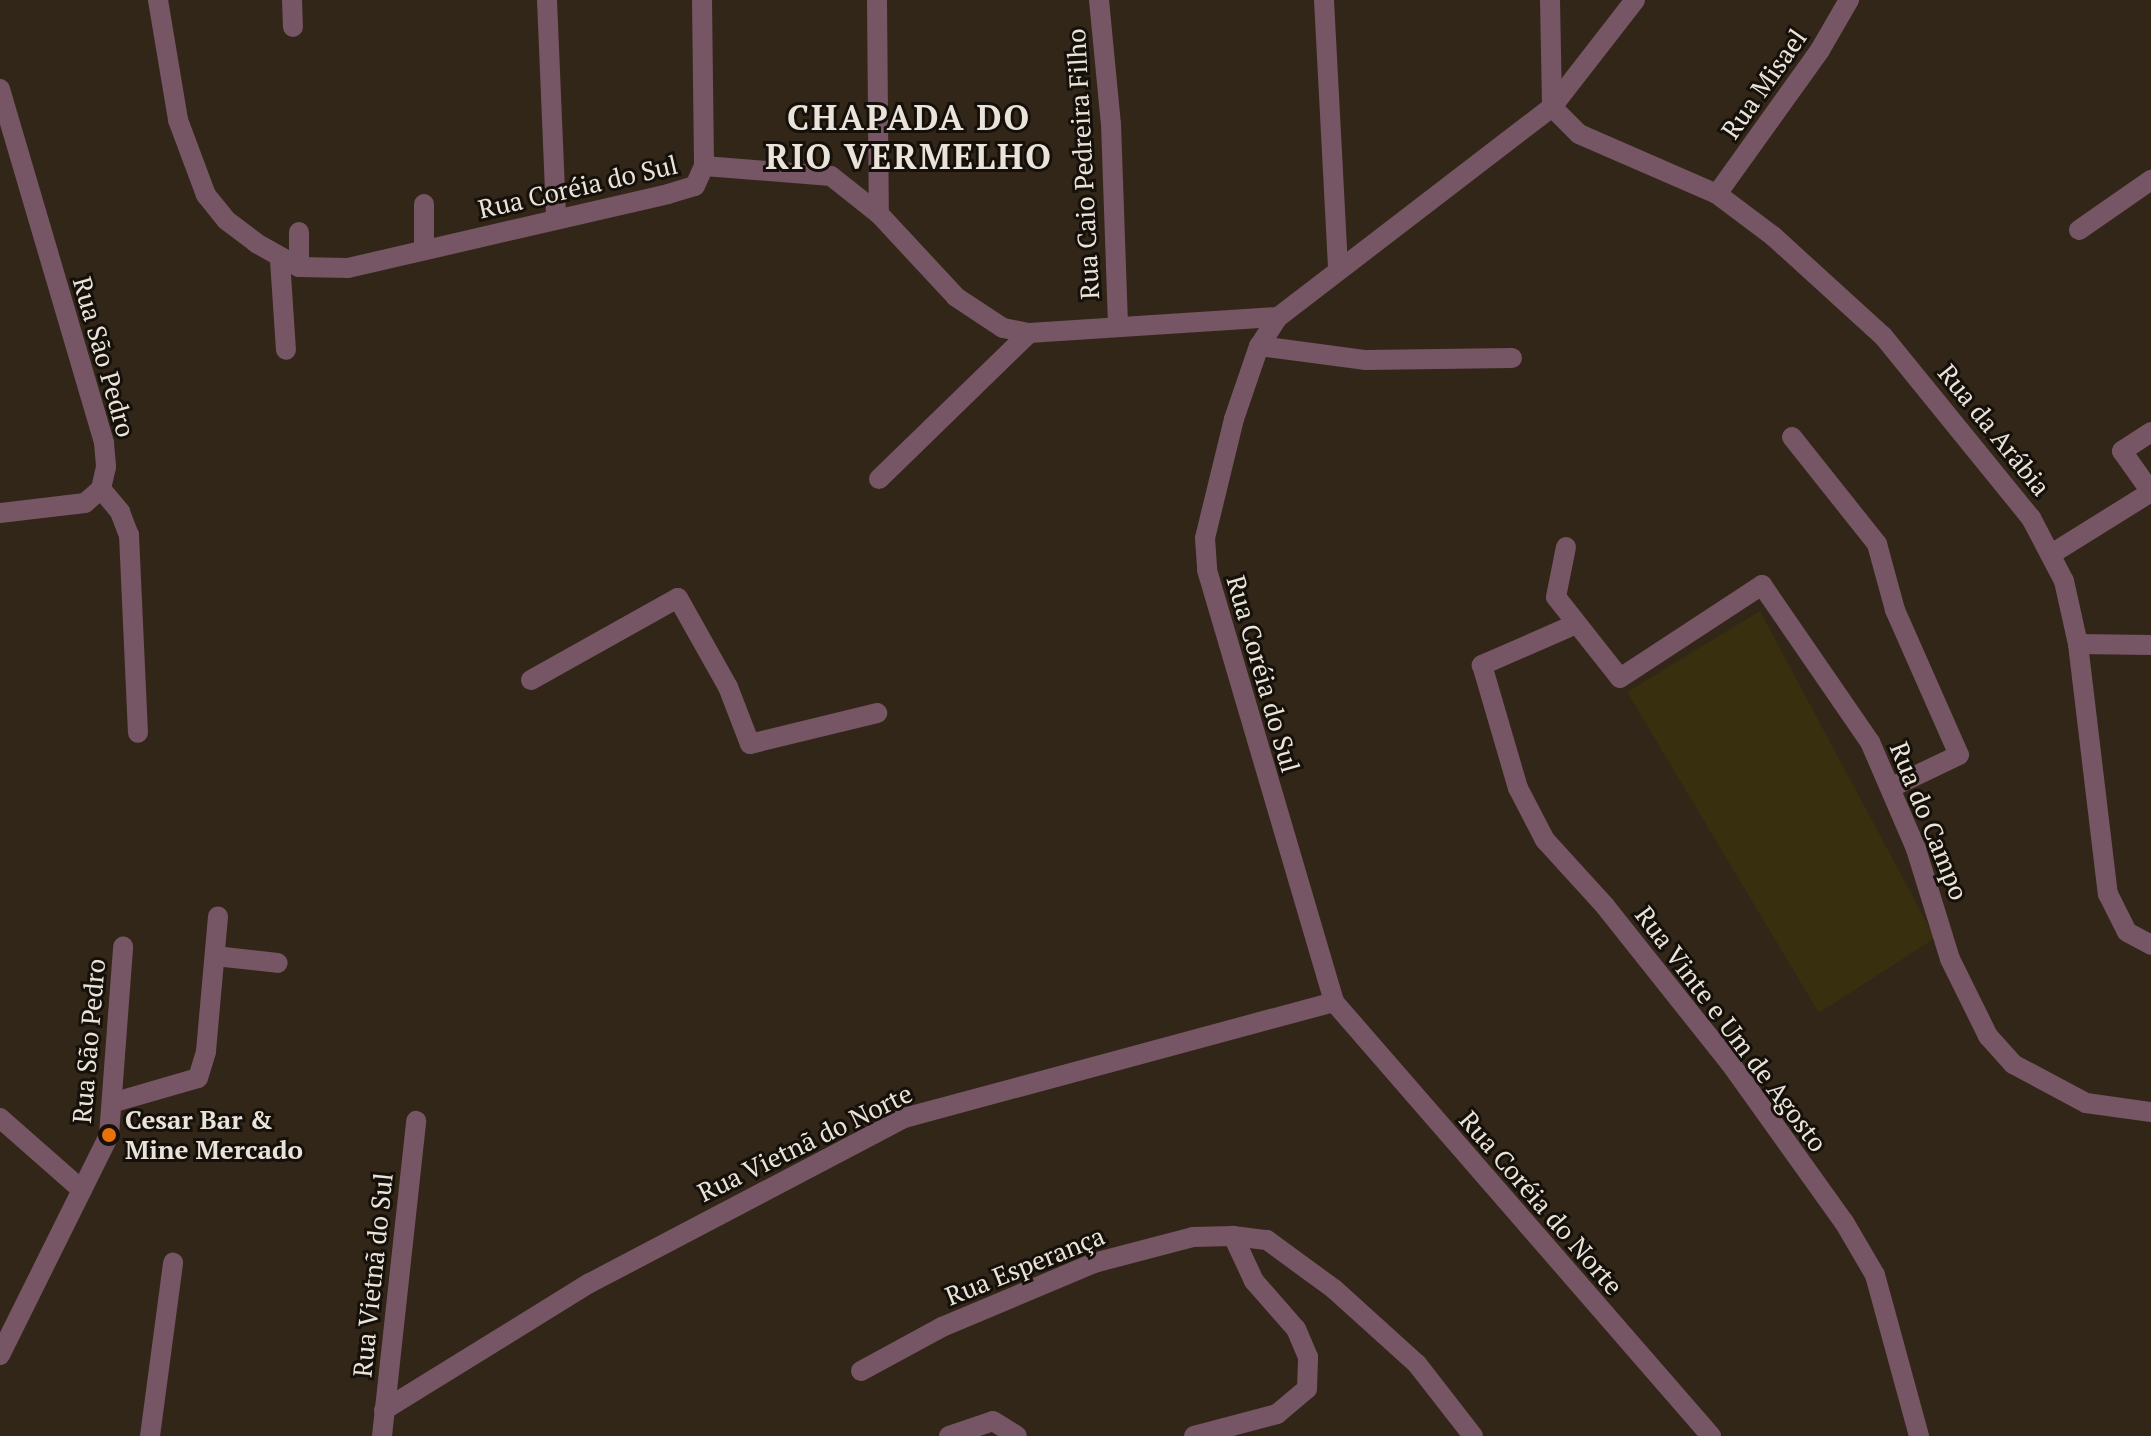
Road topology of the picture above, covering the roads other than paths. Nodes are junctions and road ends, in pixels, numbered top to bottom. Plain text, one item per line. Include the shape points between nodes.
1 (158, 0) edge
2 (292, 0) edge
3 (547, 0) edge
4 (702, 0) edge
5 (877, 0) edge
6 (1099, 0) edge
7 (1324, 0) edge
8 (1550, 0) edge
9 (1635, 0) edge
10 (1849, 0) edge
11 (293, 27) dead end
12 (0, 89) edge
13 (1552, 107) junction
14 (704, 166) junction
15 (2151, 180) edge
16 (1717, 194) junction
17 (424, 204) dead end
18 (879, 214) junction
19 (556, 217) junction
20 (2079, 230) dead end
21 (299, 232) dead end
22 (424, 250) junction
23 (289, 264) junction
24 (1338, 270) junction
25 (1278, 317) junction
26 (1118, 326) junction
27 (1029, 333) junction
28 (1259, 346) junction
29 (286, 350) dead end
30 (1512, 358) dead end
31 (2151, 432) edge
32 (1792, 437) dead end
33 (879, 479) dead end
34 (101, 489) junction
35 (0, 513) edge
36 (1566, 547) dead end
37 (2053, 553) junction
38 (1576, 624) junction
39 (2078, 644) junction
40 (2151, 645) edge
41 (531, 680) dead end
42 (877, 713) dead end
43 (138, 733) dead end
44 (1892, 787) junction
45 (218, 917) dead end
46 (2151, 945) edge
47 (123, 947) dead end
48 (215, 956) junction
49 (278, 963) dead end
50 (1334, 1002) junction
51 (115, 1102) junction
52 (2151, 1112) edge
53 (416, 1121) dead end
54 (3, 1125) edge
55 (82, 1190) junction
56 (1233, 1236) junction
57 (173, 1263) dead end
58 (0, 1355) edge
59 (861, 1371) dead end
60 (384, 1410) junction
61 (150, 1436) edge
62 (382, 1436) edge
63 (949, 1436) edge
64 (1017, 1436) edge
65 (1194, 1436) edge
66 (1473, 1436) edge
67 (1711, 1436) edge
68 (1919, 1436) edge

1 - 23 street via 191,165 226,220
2 - 11 street
3 - 19 street
4 - 14 street
5 - 18 street
6 - 26 street, Rua Caio Pedreira Filho via 1111,124
7 - 24 street
8 - 13 street
9 - 13 street, Rua Coréia do Sul
10 - 16 street, Rua Misael
12 - 34 street, Rua São Pedro via 104,443
13 - 16 street, Rua da Arábia via 1579,134
13 - 24 street, Rua Coréia do Sul
14 - 18 street, Rua Coréia do Sul via 831,176
14 - 19 street, Rua Coréia do Sul via 695,186
15 - 20 street
16 - 37 street, Rua da Arábia via 1773,236 1883,336 2031,518
17 - 22 street
18 - 27 street, Rua Coréia do Sul via 956,297 1003,328
19 - 22 street, Rua Coréia do Sul
21 - 23 street
22 - 23 street, Rua Coréia do Sul via 348,268
23 - 29 street
24 - 25 street, Rua Coréia do Sul
25 - 26 street, Rua Coréia do Sul
25 - 28 street, Rua Coréia do Sul
26 - 27 street, Rua Coréia do Sul
27 - 33 street
28 - 30 street via 1366,360
28 - 50 street, Rua Coréia do Sul via 1234,419 1205,538 1207,570
31 - 37 street via 2122,451 2151,492
32 - 44 street via 1877,544 1895,610 1959,755
34 - 35 street via 85,503 61,510
34 - 43 street via 120,512 129,535
36 - 38 street via 1556,597
37 - 39 street, Rua da Arábia
38 - 44 street, Rua do Campo via 1620,678 1762,585 1845,702
38 - 68 street, Rua Vinte e Um de Agosto via 1482,665 1518,788 1545,840 1605,906 1730,1063 1875,1275
39 - 40 street
39 - 46 street, Rua da Arábia via 2108,894 2127,932
41 - 42 street via 678,598 728,687 750,744
44 - 52 street, Rua do Campo via 1937,906 1950,959 1988,1036 2013,1064 2086,1103
45 - 48 street
47 - 51 street, Rua São Pedro
48 - 49 street
48 - 51 street via 206,1051 198,1078
50 - 60 street, Rua Vietnã do Norte via 904,1118 590,1283
50 - 67 street, Rua Coréia do Norte
51 - 55 street, Rua São Pedro via 109,1135
53 - 60 street, Rua Vietnã do Sul
54 - 55 street
55 - 58 street, Rua São Pedro
56 - 59 street, Rua Esperança via 1193,1237 1068,1272 942,1327
56 - 65 street via 1254,1281 1296,1329 1308,1357 1307,1389 1277,1414
56 - 66 street, Rua Esperança via 1267,1240 1334,1289 1417,1364
57 - 61 street
60 - 62 street, Rua Vietnã do Sul
63 - 64 street via 993,1421

